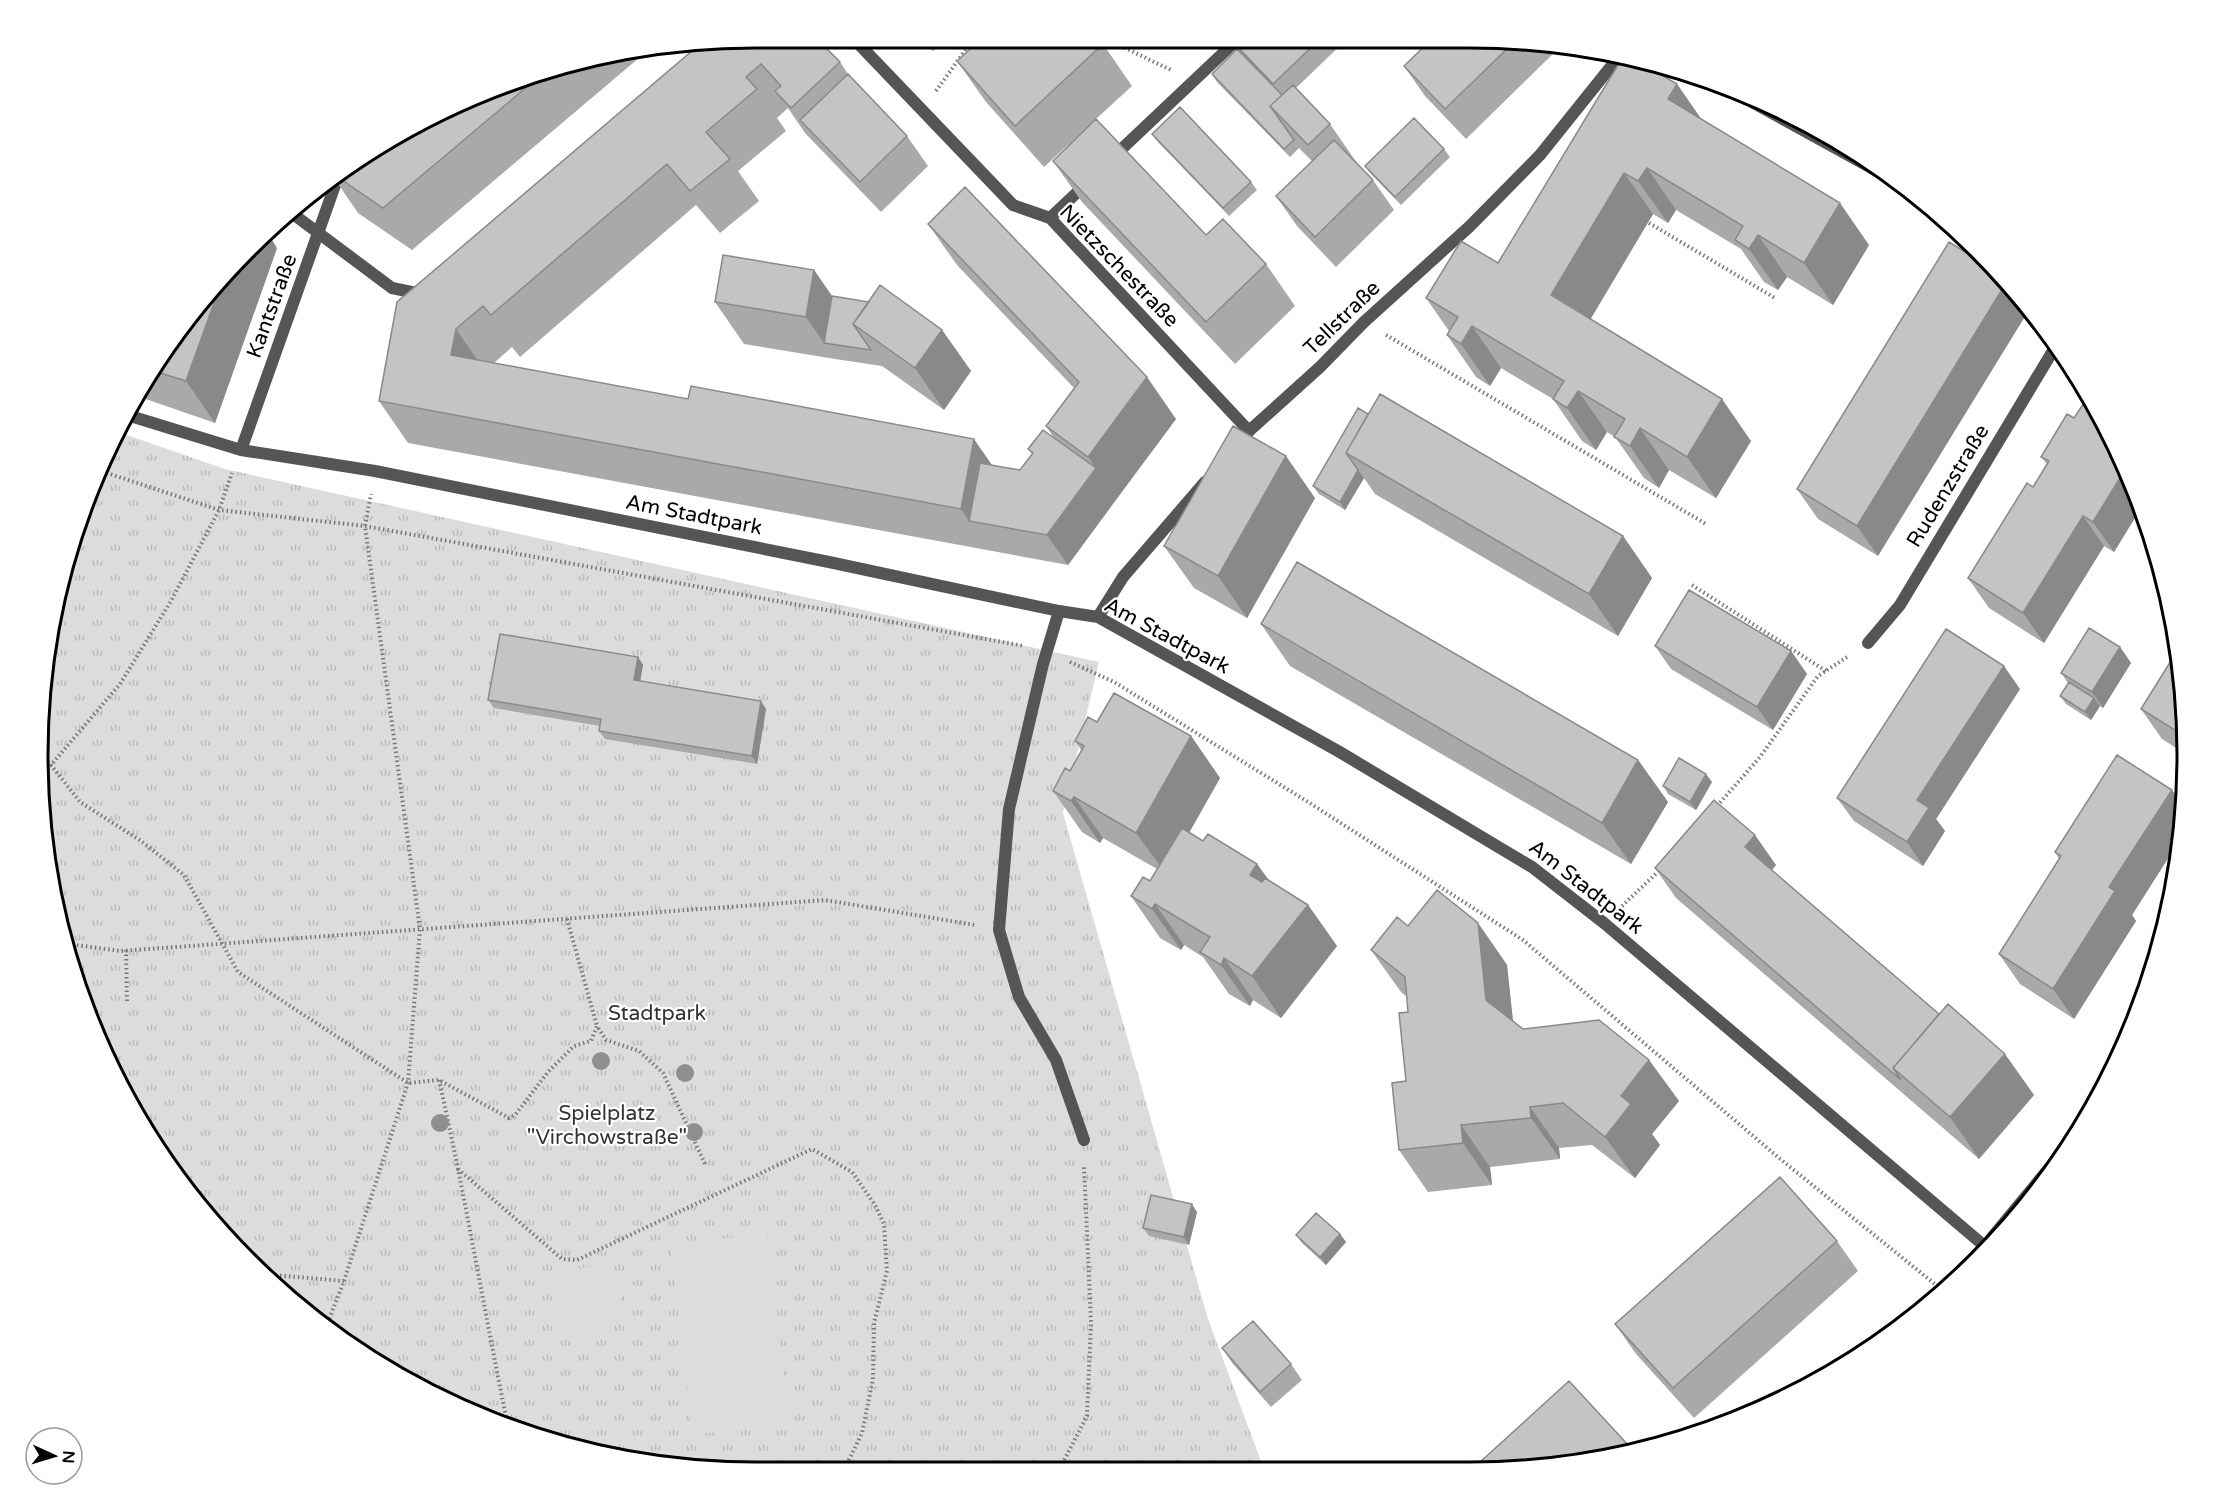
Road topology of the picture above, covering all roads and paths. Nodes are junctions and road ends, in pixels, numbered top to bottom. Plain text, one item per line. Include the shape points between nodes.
1 (863, 48) edge
2 (967, 48) edge
3 (1125, 48) edge
4 (1228, 48) edge
5 (1614, 63) edge
6 (1193, 81) junction
7 (922, 110) junction
8 (334, 187) edge
9 (297, 217) edge
10 (1050, 218) junction
11 (1648, 223) dead end
12 (318, 233) junction
13 (442, 289) edge
14 (1775, 298) dead end
15 (1364, 322) junction
16 (2052, 353) edge
17 (134, 417) edge
18 (1249, 431) junction
19 (241, 450) junction
20 (1227, 457) edge
21 (107, 473) edge
22 (1212, 474) edge
23 (219, 510) junction
24 (1706, 524) dead end
25 (365, 526) junction
26 (1692, 585) dead end
27 (1059, 611) junction
28 (1098, 617) junction
29 (1868, 644) joint
30 (1046, 652) junction
31 (1826, 671) junction
32 (48, 762) edge
33 (51, 765) junction
34 (49, 767) edge
35 (1710, 813) edge
36 (1662, 868) edge
37 (567, 919) junction
38 (1604, 923) junction
39 (420, 929) junction
40 (999, 930) junction
41 (222, 944) junction
42 (74, 945) edge
43 (126, 950) junction
44 (128, 1004) dead end
45 (597, 1026) junction
46 (439, 1080) junction
47 (408, 1083) junction
48 (1084, 1140) joint
49 (705, 1164) dead end
50 (458, 1169) junction
51 (1981, 1244) edge
52 (277, 1275) edge
53 (344, 1281) junction
54 (1937, 1286) edge
55 (329, 1319) edge
56 (506, 1416) edge
57 (848, 1462) edge
58 (1064, 1462) edge

1 - 7 street, Nietzschestraße
2 - 7 path
3 - 6 path
4 - 6 street
5 - 15 street, Tellstraße via 1540,155 1469,227
6 - 10 street
7 - 10 street, Nietzschestraße via 1013,205
8 - 12 street, Kantstraße
9 - 12 street
10 - 18 street, Nietzschestraße
11 - 14 path
12 - 13 street via 392,288 433,297
12 - 19 street, Kantstraße
15 - 18 street, Tellstraße
15 - 24 path
16 - 29 street, Rudenzstraße via 1900,604
17 - 19 street, Am Stadtpark
18 - 20 street, Tellstraße
19 - 23 path
19 - 27 street, Am Stadtpark via 375,471
21 - 23 path
22 - 28 street via 1123,577
23 - 25 path
23 - 33 path via 171,601 120,684
25 - 30 path
25 - 39 path
26 - 31 path
27 - 28 street, Am Stadtpark
27 - 30 street
28 - 38 street, Am Stadtpark via 1484,837 1532,867
29 - 31 path
30 - 40 street via 1009,809
30 - 54 path via 1114,682 1523,940
31 - 35 path via 1818,676 1760,757
32 - 33 path
33 - 34 path
33 - 41 path via 80,802 141,841 184,875
36 - 38 path
37 - 39 path
37 - 40 path via 825,900
37 - 45 path
38 - 51 street, Am Stadtpark
39 - 41 path
39 - 47 path
40 - 48 street via 1019,997 1056,1060
41 - 43 path
41 - 47 path via 238,972
42 - 43 path
43 - 44 path
45 - 46 path via 591,1041 574,1046 509,1118
45 - 49 path via 606,1040 639,1051 663,1073
46 - 47 path
46 - 50 path
47 - 53 path
48 - 58 path via 1091,1322 1087,1416
50 - 56 path
50 - 57 path via 562,1259 577,1260 812,1149 852,1172 884,1224 886,1271 874,1323 873,1379 862,1433
52 - 53 path
53 - 55 path

